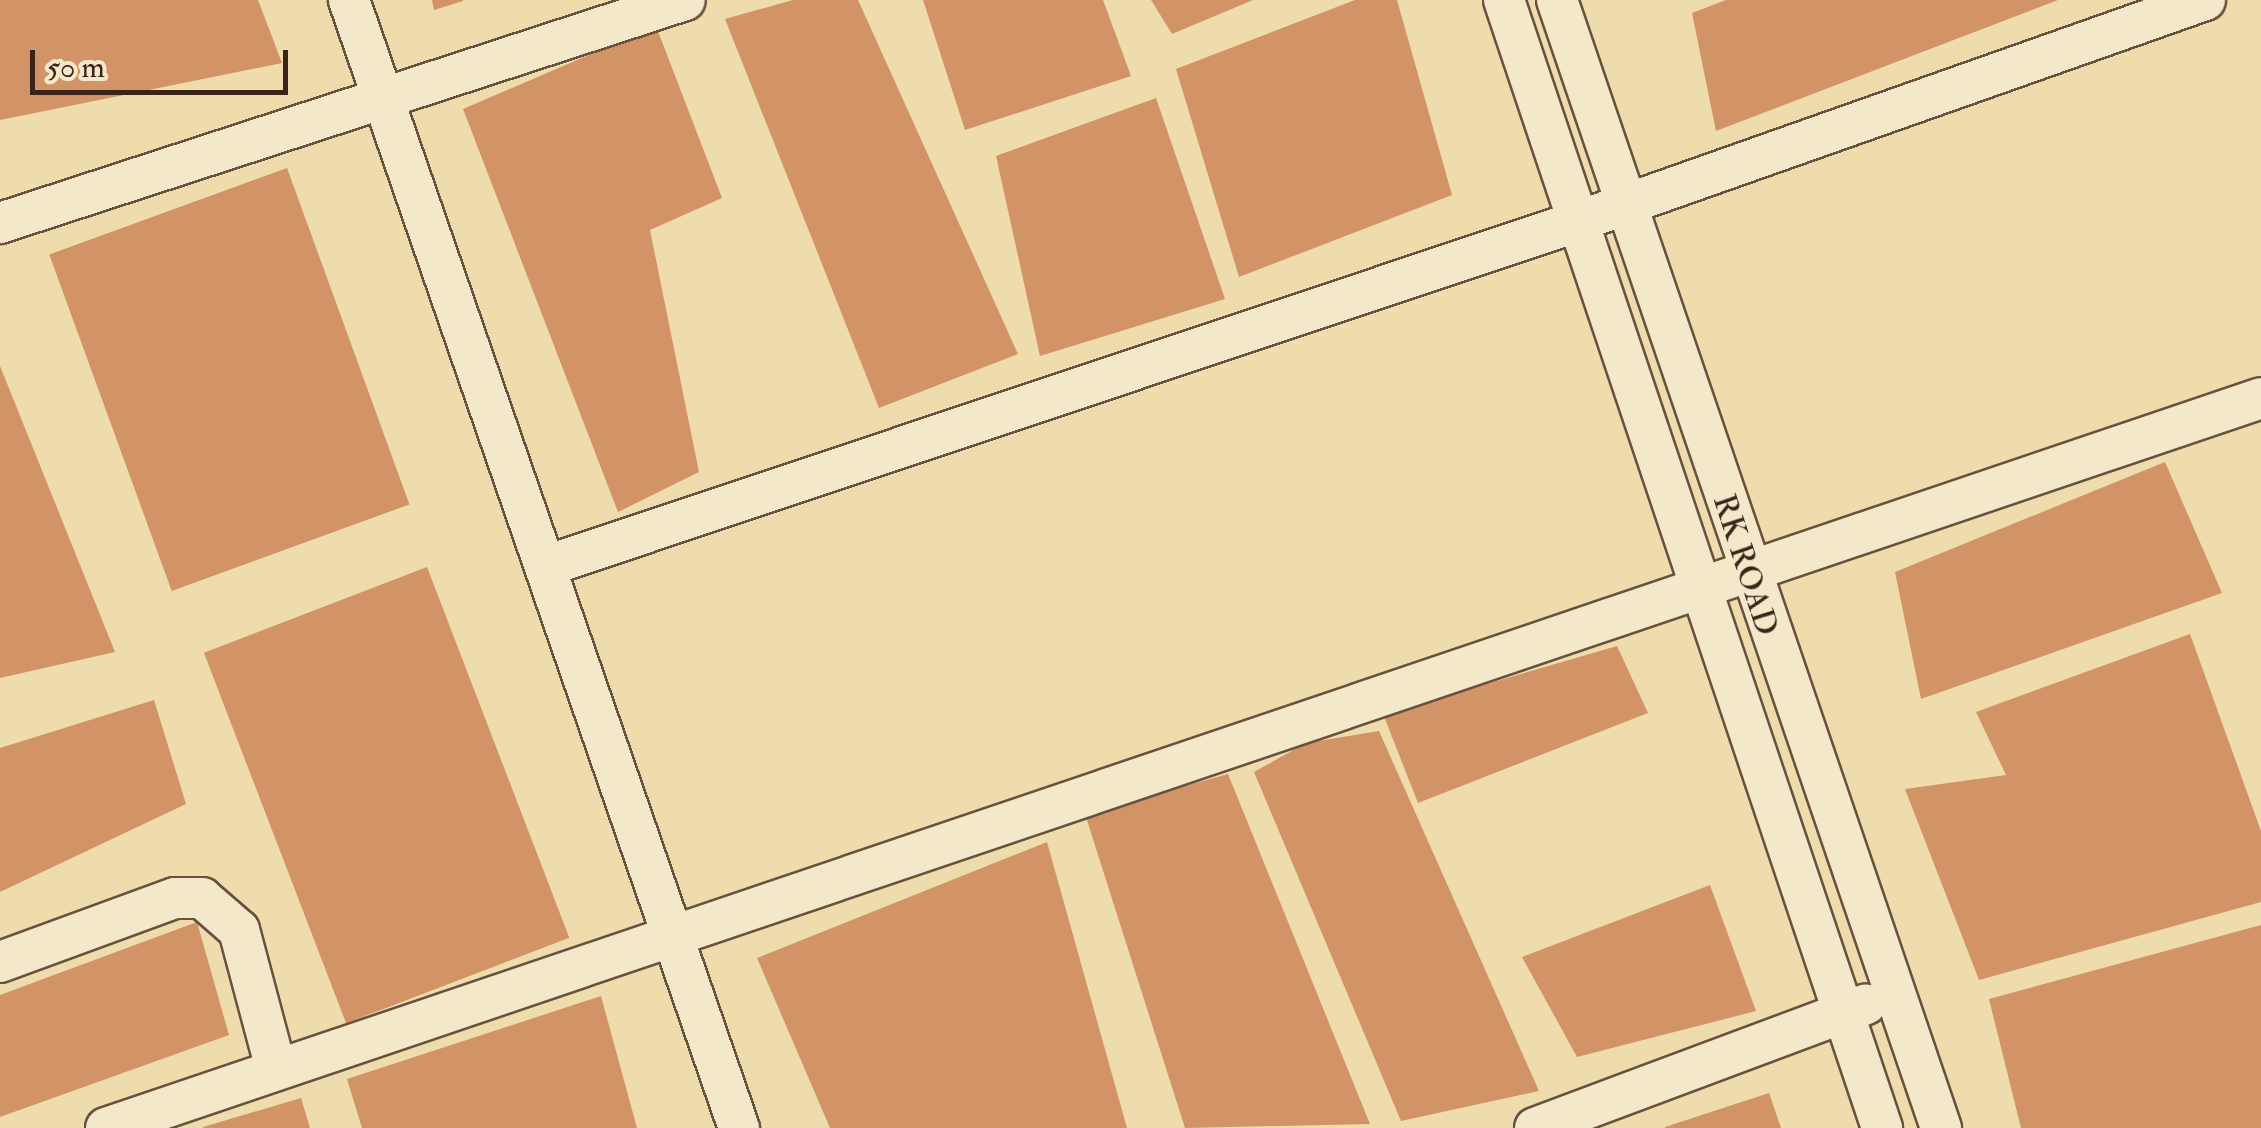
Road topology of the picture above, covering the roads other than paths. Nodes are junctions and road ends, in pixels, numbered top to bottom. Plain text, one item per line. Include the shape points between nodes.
1 (349, 0) edge
2 (685, 0) edge
3 (1504, 0) edge
4 (1557, 0) edge
5 (2204, 0) edge
6 (385, 97) junction
7 (1624, 202) junction
8 (1576, 222) junction
9 (0, 223) edge
10 (2261, 398) edge
11 (546, 566) junction
12 (1746, 569) junction
13 (1700, 586) junction
14 (672, 934) junction
15 (0, 962) edge
16 (1893, 992) junction
17 (1842, 1015) junction
18 (276, 1069) junction
19 (106, 1128) edge
20 (739, 1128) edge
21 (1534, 1128) edge
22 (1882, 1128) edge
23 (1941, 1128) edge

1 - 6 street
2 - 6 street
3 - 8 street, RK ROAD
4 - 7 street, RK ROAD
5 - 7 street
6 - 9 street
6 - 11 street
7 - 8 street
7 - 12 street, RK ROAD
8 - 11 street
8 - 13 street, RK ROAD
10 - 12 street
11 - 14 street
12 - 13 street
12 - 16 street, RK ROAD
13 - 14 street
13 - 17 street, RK ROAD
14 - 18 street
14 - 20 street
15 - 18 street via 175,898 202,898 239,930
16 - 17 street
16 - 23 street, RK ROAD
17 - 21 street
17 - 22 street, RK ROAD
18 - 19 street

